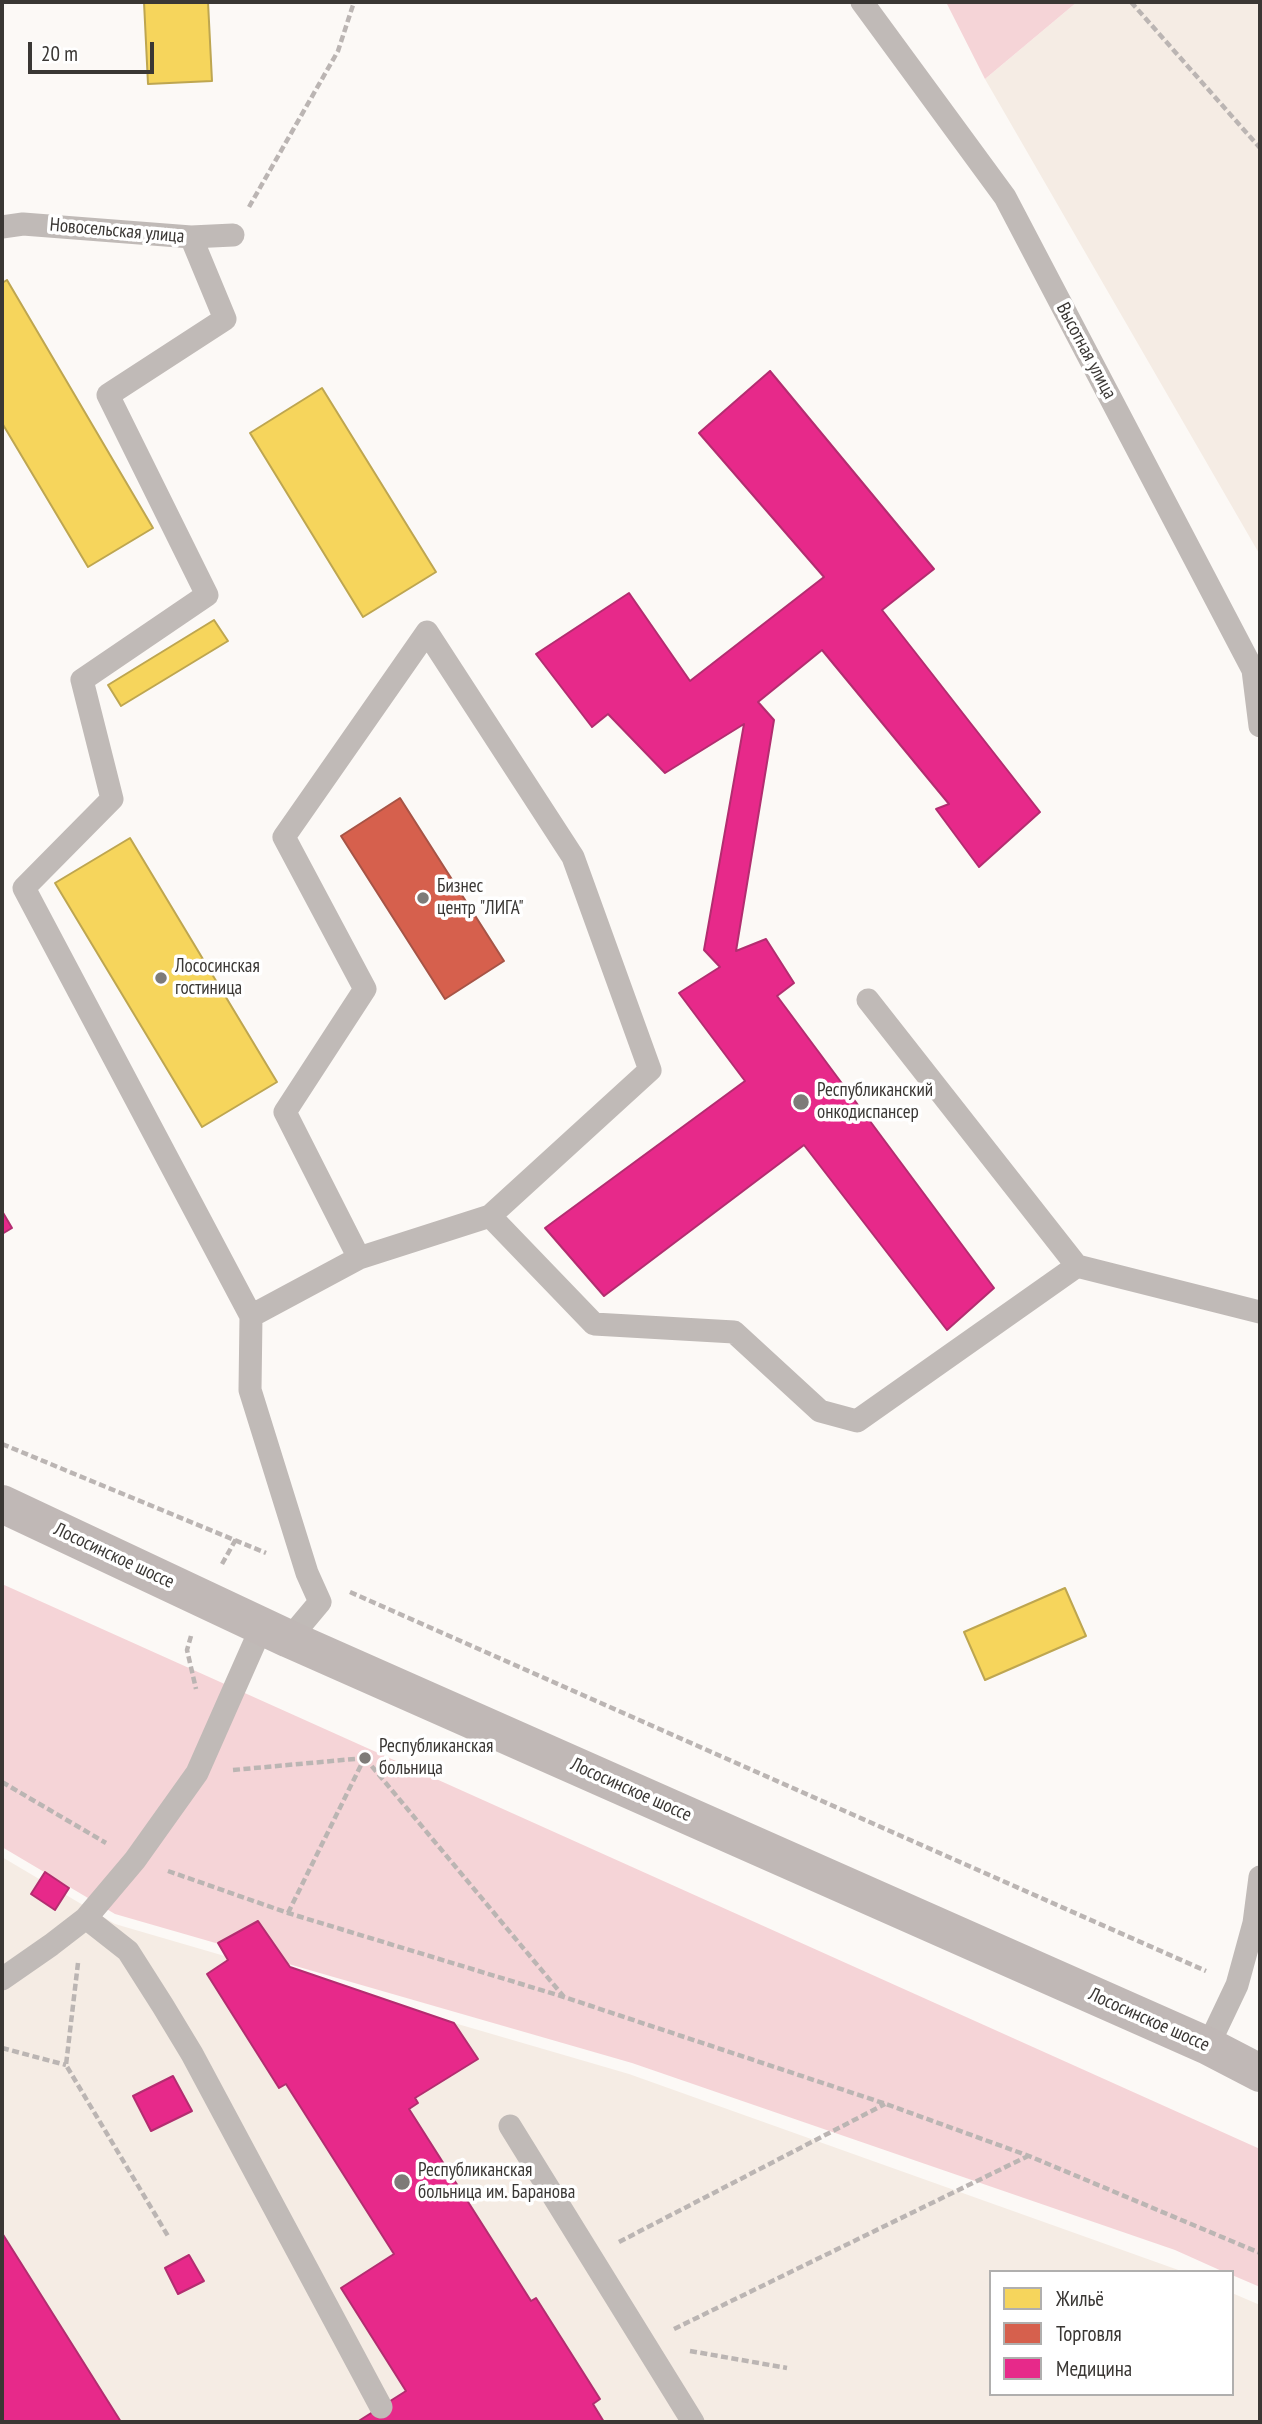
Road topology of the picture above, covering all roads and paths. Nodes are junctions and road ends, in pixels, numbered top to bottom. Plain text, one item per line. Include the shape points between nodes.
1 (354, 2) edge
2 (862, 2) edge
3 (1131, 2) edge
4 (1260, 148) edge
5 (2, 227) edge
6 (233, 235) joint
7 (191, 237) junction
8 (1260, 726) edge
9 (868, 1000) dead end
10 (490, 1216) junction
11 (359, 1258) junction
12 (1077, 1266) junction
13 (1260, 1312) edge
14 (251, 1316) junction
15 (2, 1444) edge
16 (2, 1504) edge
17 (307, 1573) junction
18 (275, 1632) junction
19 (365, 1758) junction
20 (197, 1773) junction
21 (2, 1782) edge
22 (135, 1860) junction
23 (1260, 1877) edge
24 (288, 1913) junction
25 (80, 1923) junction
26 (2, 1979) edge
27 (1237, 1985) junction
28 (564, 1997) junction
29 (1208, 2046) junction
30 (2, 2048) edge
31 (66, 2065) junction
32 (1260, 2073) edge
33 (886, 2104) junction
34 (510, 2126) dead end
35 (1029, 2156) junction
36 (168, 2236) dead end
37 (1260, 2253) edge
38 (591, 2257) junction
39 (644, 2343) junction
40 (787, 2368) dead end
41 (381, 2407) dead end
42 (693, 2422) edge

1 - 6 path via 338,51
2 - 8 lane, Высотная улица via 1005,197 1253,670
3 - 4 path
5 - 7 lane, Новосельская улица via 23,224
6 - 7 lane, Новосельская улица
7 - 14 lane via 225,319 108,395 207,595 82,680 112,799 24,888
9 - 12 lane
10 - 11 lane
10 - 11 lane via 650,1070 573,857 427,632 284,837 365,989 285,1112
10 - 12 lane via 594,1324 734,1332 820,1411 857,1421
11 - 14 lane
12 - 13 lane
14 - 17 lane via 250,1390
15 - 17 path via 236,1539
16 - 18 main road, Лососинское шоссе
17 - 18 lane via 320,1602
17 - 27 path
18 - 20 lane
18 - 29 main road, Лососинское шоссе
19 - 20 path
19 - 24 path
19 - 28 path
20 - 22 lane
21 - 22 path
22 - 24 path
22 - 25 lane
23 - 27 lane via 1254,1923
24 - 28 path
25 - 26 lane
25 - 31 path via 79,1969
25 - 41 lane via 128,1951 163,2006
27 - 29 lane
28 - 33 path
29 - 32 main road, Лососинское шоссе
30 - 31 path
31 - 36 path
33 - 35 path
33 - 38 path
34 - 38 lane
35 - 37 path
35 - 39 path
38 - 39 lane
39 - 40 path
39 - 42 lane

